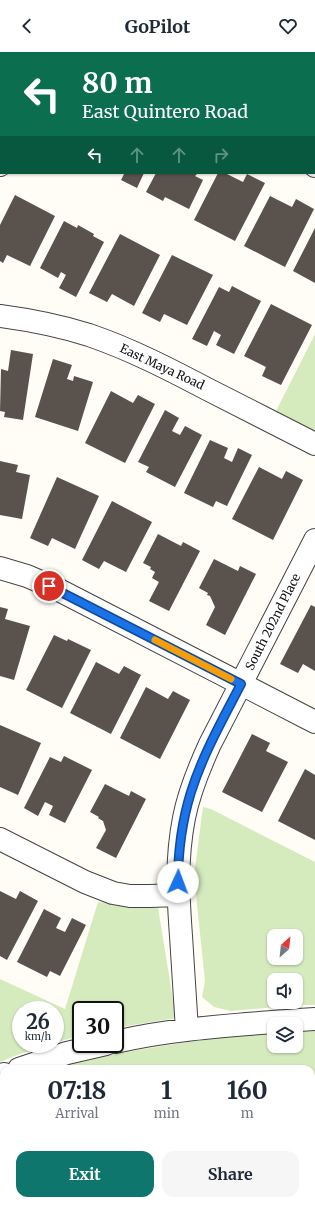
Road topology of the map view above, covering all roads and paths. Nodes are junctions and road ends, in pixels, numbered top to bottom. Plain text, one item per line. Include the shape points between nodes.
1 (0, 316) edge
2 (315, 444) edge
3 (315, 540) edge
4 (0, 568) edge
5 (241, 684) junction
6 (315, 722) edge
7 (0, 838) edge
8 (178, 895) junction
9 (315, 1019) edge
10 (187, 1030) junction
11 (124, 1040) edge
12 (72, 1052) edge
13 (31, 1065) edge

1 - 2 street, East Maya Road via 56,326 120,347 151,360
3 - 5 street, South 202nd Place
4 - 5 street via 54,588
5 - 6 street
5 - 8 street, South 202nd Place via 210,744 191,792 180,843
7 - 8 street via 85,882 113,893 130,896
8 - 10 street, South 202nd Place
9 - 10 street
10 - 11 street
12 - 13 street

